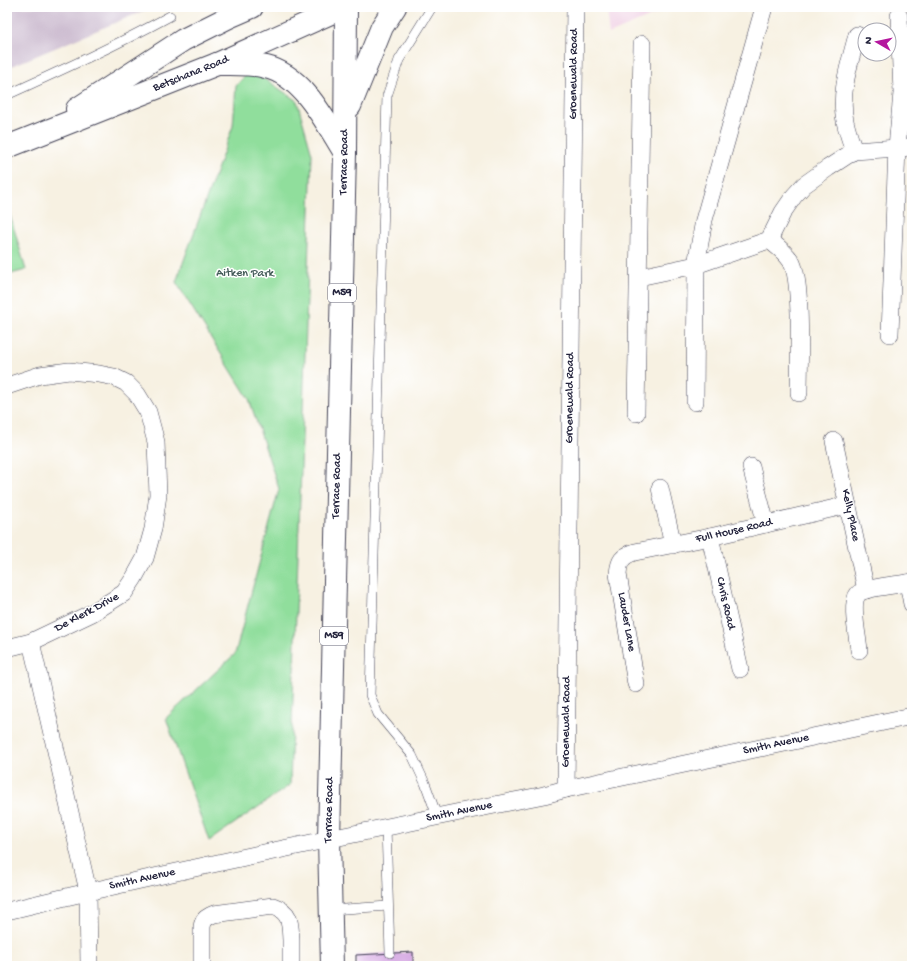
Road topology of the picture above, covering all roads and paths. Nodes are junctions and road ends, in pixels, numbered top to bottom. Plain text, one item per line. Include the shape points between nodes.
1 (252, 7) edge
2 (345, 7) edge
3 (395, 7) edge
4 (432, 7) edge
5 (575, 7) edge
6 (764, 7) edge
7 (170, 16) dead end
8 (899, 16) dead end
9 (856, 35) dead end
10 (642, 44) dead end
11 (217, 64) junction
12 (7, 95) edge
13 (346, 118) junction
14 (36, 136) junction
15 (7, 147) edge
16 (904, 147) edge
17 (854, 152) junction
18 (345, 153) junction
19 (769, 240) junction
20 (696, 265) junction
21 (639, 277) junction
22 (890, 334) dead end
23 (7, 386) edge
24 (799, 393) dead end
25 (695, 402) dead end
26 (636, 413) dead end
27 (834, 441) dead end
28 (751, 467) dead end
29 (660, 488) dead end
30 (848, 505) junction
31 (766, 524) junction
32 (710, 537) junction
33 (672, 544) junction
34 (621, 560) joint
35 (910, 583) edge
36 (866, 590) junction
37 (912, 604) edge
38 (30, 642) junction
39 (7, 648) edge
40 (859, 650) dead end
41 (740, 670) dead end
42 (636, 684) dead end
43 (912, 716) edge
44 (566, 789) junction
45 (437, 816) junction
46 (386, 827) junction
47 (329, 839) junction
48 (88, 891) junction
49 (388, 906) junction
50 (331, 910) junction
51 (7, 911) edge
52 (390, 953) dead end
53 (89, 966) edge
54 (202, 966) edge
55 (291, 966) edge
56 (332, 966) edge

1 - 14 main road, Betschana Road via 183,40
2 - 11 main road, Betschana Road
2 - 13 main road, Terrace Road / M59
3 - 13 main road via 382,27
4 - 45 lane via 399,60 387,96 370,695 378,714 412,755
5 - 44 street, Groenewald Road
6 - 20 street via 713,185
7 - 12 lane via 81,62
8 - 16 street
9 - 17 street via 844,90 843,111
10 - 21 street
11 - 14 main road, Betschana Road
11 - 18 main road via 249,64 284,74 301,88 315,106
13 - 18 main road, Terrace Road / M59
14 - 15 main road, Betschana Road
16 - 17 street
16 - 22 street
17 - 19 street via 804,185 783,212
18 - 47 main road, Terrace Road / M59
19 - 20 street
19 - 24 street via 792,262 796,275
20 - 21 street
20 - 25 street
21 - 26 street
23 - 38 street, De Klerk Drive via 40,375 69,372 114,377 126,383 148,412 156,442 158,495 153,529 145,558 134,578 124,593 98,609
27 - 30 street, Kelly Place
28 - 31 street
29 - 33 street
30 - 31 street, Full House Road
30 - 36 street, Kelly Place
31 - 32 street, Full House Road
32 - 33 street, Full House Road
32 - 41 street, Chris Road
33 - 34 street, Full House Road via 635,552
34 - 42 street, Lauder Lane via 618,574
35 - 36 street
35 - 37 street
36 - 40 street via 858,594 854,603
38 - 39 street, De Klerk Drive
38 - 48 street
43 - 44 street, Smith Avenue
44 - 45 street, Smith Avenue
45 - 46 street, Smith Avenue
46 - 47 street, Smith Avenue
46 - 49 lane
47 - 48 street, Smith Avenue
47 - 50 main road, Terrace Road / M59
48 - 51 street, Smith Avenue
48 - 53 street
49 - 50 lane
49 - 52 lane
50 - 56 main road, Terrace Road / M59
54 - 55 street via 202,927 207,917 273,906 281,909 290,922

